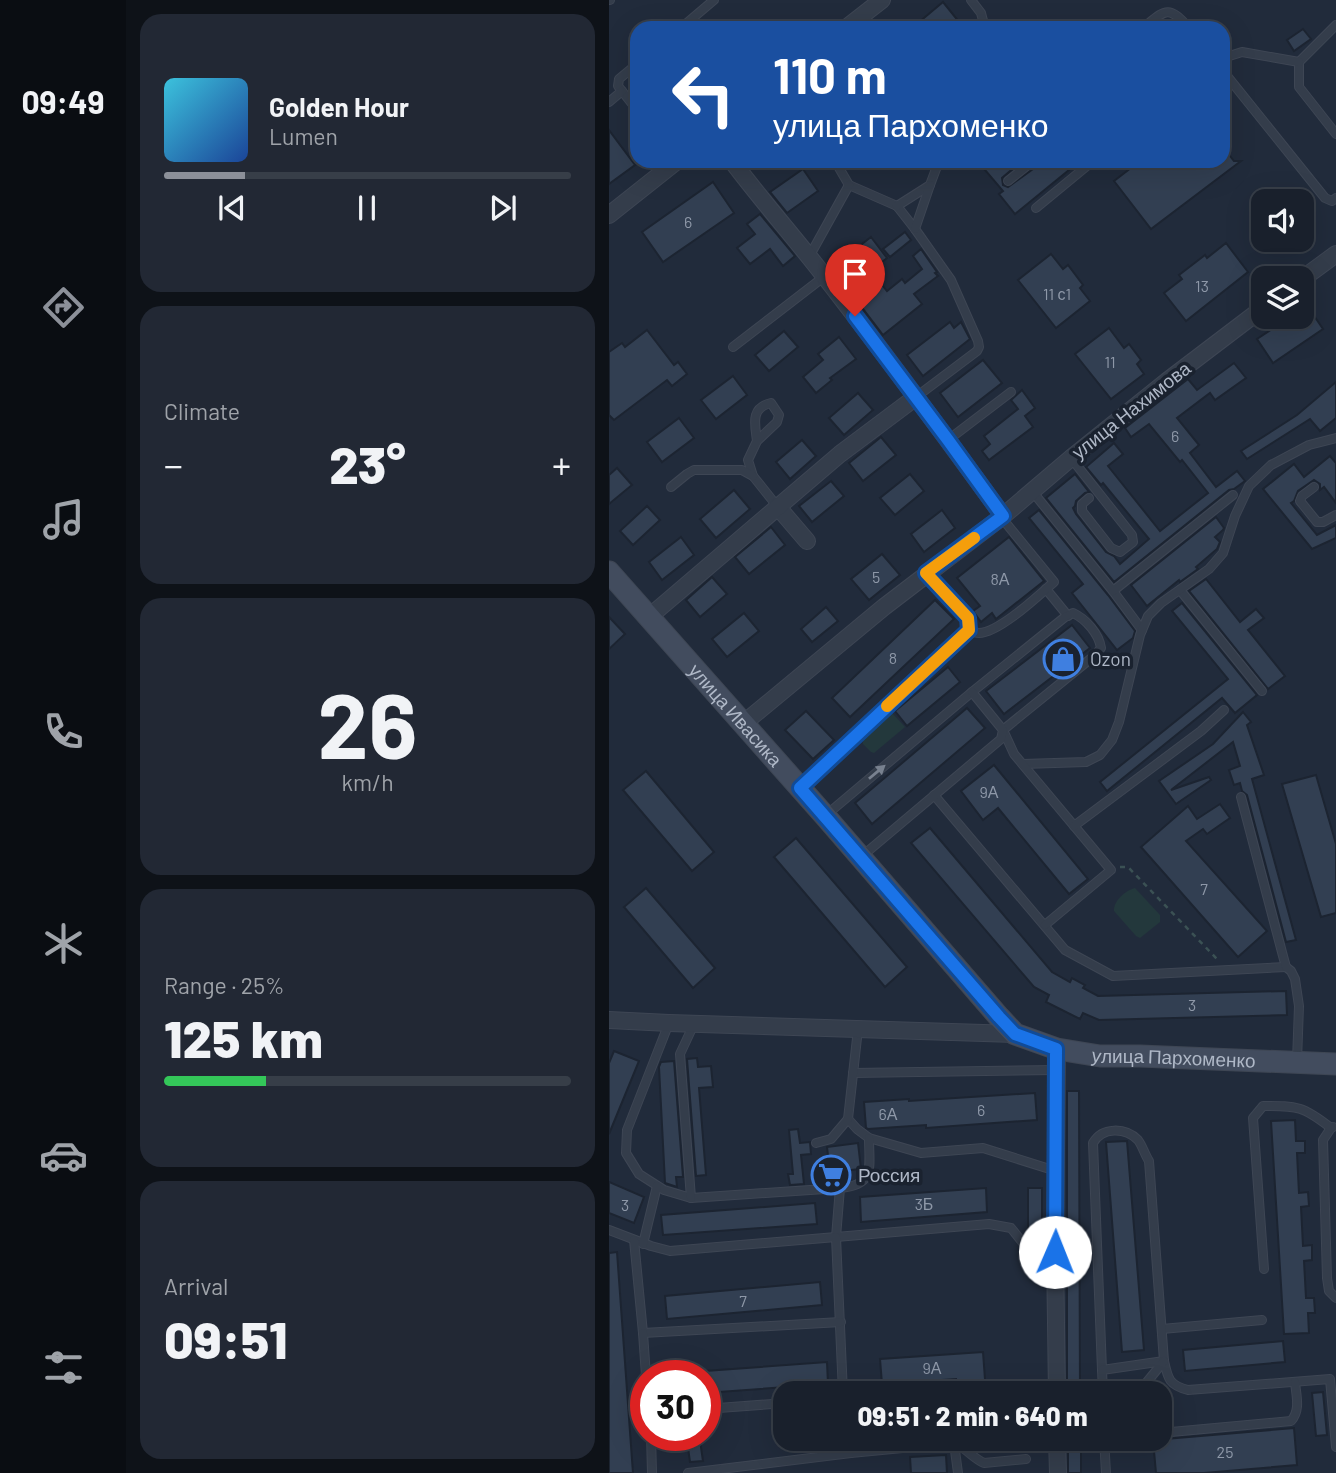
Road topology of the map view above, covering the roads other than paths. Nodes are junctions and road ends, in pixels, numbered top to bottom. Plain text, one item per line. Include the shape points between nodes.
1 (714, 0) edge
2 (882, 0) edge
3 (971, 0) edge
4 (689, 21) edge
5 (868, 21) edge
6 (983, 21) edge
7 (1152, 21) edge
8 (1183, 21) edge
9 (1336, 25) edge
10 (1230, 56) edge
11 (1299, 62) junction
12 (630, 70) edge
13 (1230, 80) edge
14 (622, 91) junction
15 (630, 101) edge
16 (609, 102) edge
17 (1336, 134) edge
18 (667, 168) edge
19 (737, 168) edge
20 (839, 168) edge
21 (936, 168) edge
22 (1024, 168) edge
23 (1085, 168) edge
24 (1008, 181) dead end
25 (849, 185) junction
26 (930, 185) junction
27 (1336, 198) edge
28 (897, 206) junction
29 (1036, 208) dead end
30 (609, 215) edge
31 (915, 229) junction
32 (1336, 254) edge
33 (809, 257) junction
34 (1314, 270) edge
35 (825, 276) junction
36 (1251, 317) edge
37 (733, 347) dead end
38 (1011, 392) dead end
39 (916, 397) junction
40 (1336, 438) edge
41 (757, 440) dead end
42 (948, 440) junction
43 (1071, 458) junction
44 (753, 476) junction
45 (671, 486) dead end
46 (1314, 487) dead end
47 (1032, 491) junction
48 (1233, 495) dead end
49 (1089, 498) dead end
50 (777, 506) junction
51 (1336, 515) edge
52 (1002, 517) junction
53 (807, 541) dead end
54 (609, 572) edge
55 (926, 573) junction
56 (1046, 589) junction
57 (1180, 590) junction
58 (1113, 591) junction
59 (1068, 615) junction
60 (649, 617) junction
61 (969, 630) junction
62 (1142, 630) junction
63 (1262, 691) dead end
64 (972, 692) junction
65 (1223, 710) dead end
66 (744, 723) junction
67 (1003, 730) junction
68 (1023, 764) junction
69 (800, 788) junction
70 (934, 795) junction
71 (1241, 797) dead end
72 (825, 816) junction
73 (1074, 826) junction
74 (861, 857) junction
75 (1045, 925) junction
76 (1286, 967) junction
77 (609, 1020) edge
78 (669, 1023) junction
79 (694, 1024) junction
80 (858, 1029) junction
81 (1015, 1034) junction
82 (1056, 1060) junction
83 (1297, 1061) junction
84 (1336, 1064) edge
85 (853, 1073) junction
86 (848, 1119) junction
87 (1333, 1127) edge
88 (869, 1138) junction
89 (816, 1143) dead end
90 (1056, 1171) junction
91 (657, 1186) junction
92 (840, 1188) junction
93 (691, 1198) junction
94 (609, 1230) edge
95 (836, 1237) junction
96 (633, 1240) junction
97 (643, 1244) junction
98 (1055, 1252) junction
99 (1263, 1269) dead end
100 (1336, 1298) edge
101 (1262, 1320) dead end
102 (841, 1322) junction
103 (1162, 1329) junction
104 (643, 1333) junction
105 (645, 1360) edge
106 (1164, 1361) junction
107 (1102, 1370) junction
108 (1333, 1378) edge
109 (843, 1381) edge
110 (1057, 1381) edge
111 (1102, 1381) edge
112 (1148, 1381) edge
113 (1295, 1382) junction
114 (773, 1404) edge
115 (721, 1408) edge
116 (1172, 1432) edge
117 (1336, 1447) edge
118 (651, 1451) edge
119 (872, 1451) edge
120 (955, 1451) edge
121 (967, 1451) edge
122 (1057, 1451) edge
123 (1105, 1451) edge
124 (851, 1453) joint
125 (1026, 1458) dead end
126 (652, 1473) edge
127 (688, 1473) edge
128 (958, 1473) edge
129 (1058, 1473) edge
130 (1106, 1473) edge

1 - 4 lane
2 - 5 street
3 - 6 lane
7 - 8 lane via 1168,12
9 - 11 lane
10 - 11 lane via 1243,52
11 - 17 lane via 1299,87
12 - 14 lane via 619,79
13 - 27 lane via 1325,198
14 - 15 lane
14 - 16 lane
18 - 30 street
19 - 33 street
20 - 25 lane
21 - 26 lane
22 - 24 lane
23 - 29 lane
25 - 28 lane
25 - 33 lane
26 - 28 lane
26 - 31 lane
28 - 31 lane
31 - 39 lane via 951,280 979,347
32 - 34 street
33 - 35 street
35 - 37 lane
35 - 39 street
36 - 43 street, улица Нахимова
38 - 42 lane
39 - 42 street
39 - 50 street
40 - 57 lane via 1309,445 1271,465 1249,486 1223,553
41 - 44 lane via 748,460
42 - 52 street
43 - 47 street, улица Нахимова
43 - 49 lane via 1132,534 1133,542 1120,552 1111,548 1082,511
44 - 45 lane via 742,470 694,470
44 - 50 lane
46 - 51 lane via 1300,501 1317,522
47 - 52 street, улица Нахимова
47 - 58 lane
48 - 58 lane
50 - 53 street
50 - 60 street
52 - 55 street, улица Нахимова
52 - 56 lane via 1054,582
54 - 60 main road, улица Ивасика
55 - 61 lane via 968,618
55 - 66 street, улица Нахимова
56 - 59 lane
56 - 61 lane via 993,630
57 - 62 lane via 1148,616
57 - 63 lane
58 - 62 lane
59 - 64 lane
59 - 67 lane via 1082,617 1101,648
60 - 66 main road, улица Ивасика
61 - 69 lane
62 - 68 lane via 1119,722 1100,755 1086,762
64 - 67 lane
72 -> 64 lane
65 - 73 lane via 1202,731
66 - 69 main road, улица Ивасика
67 - 68 lane
67 - 70 lane via 1001,739
68 - 73 lane
69 - 72 main road, улица Ивасика
70 - 74 lane
70 - 75 lane
71 - 76 lane
72 - 74 main road, улица Ивасика
73 - 75 lane via 1111,870
74 - 81 main road, улица Ивасика
75 - 76 lane via 1065,950 1113,976
76 - 83 lane via 1295,979 1299,1006
77 - 78 street
78 - 79 street
78 - 91 lane via 627,1130 626,1153 639,1174
79 - 80 street
79 - 93 lane via 680,1054
80 - 81 street
80 - 85 lane
81 - 82 main road, улица Пархоменко
82 - 83 main road, улица Пархоменко via 1100,1056
82 - 85 lane
82 - 90 street
83 - 84 main road, улица Пархоменко
85 - 86 lane
86 - 88 lane
86 - 89 lane via 831,1139
87 - 99 lane via 1294,1106 1263,1106 1253,1118
87 - 100 lane via 1323,1140 1329,1291
88 - 90 lane via 921,1153 983,1148
88 - 92 lane via 869,1172 864,1181
90 - 98 street
91 - 93 lane
91 - 97 lane
92 - 93 lane
92 - 95 lane
94 - 96 lane
95 - 97 lane via 670,1251
95 - 98 lane via 989,1224 1011,1228 1034,1249
95 - 102 lane
96 - 97 lane
96 - 104 lane
98 - 110 street
101 - 103 lane
102 - 104 lane
102 - 109 lane
103 - 106 lane
103 - 107 lane via 1149,1161 1138,1140 1124,1132 1106,1131 1093,1143
104 - 105 lane
106 - 107 lane
106 - 112 lane
106 - 113 lane via 1168,1378 1188,1391
107 - 111 lane
108 - 113 lane
108 - 117 lane
113 - 116 lane via 1298,1409 1291,1421
114 - 115 lane
118 - 126 lane
119 - 124 lane
120 - 128 lane
121 - 125 lane via 984,1463
122 - 129 street
123 - 130 lane
124 - 127 lane

